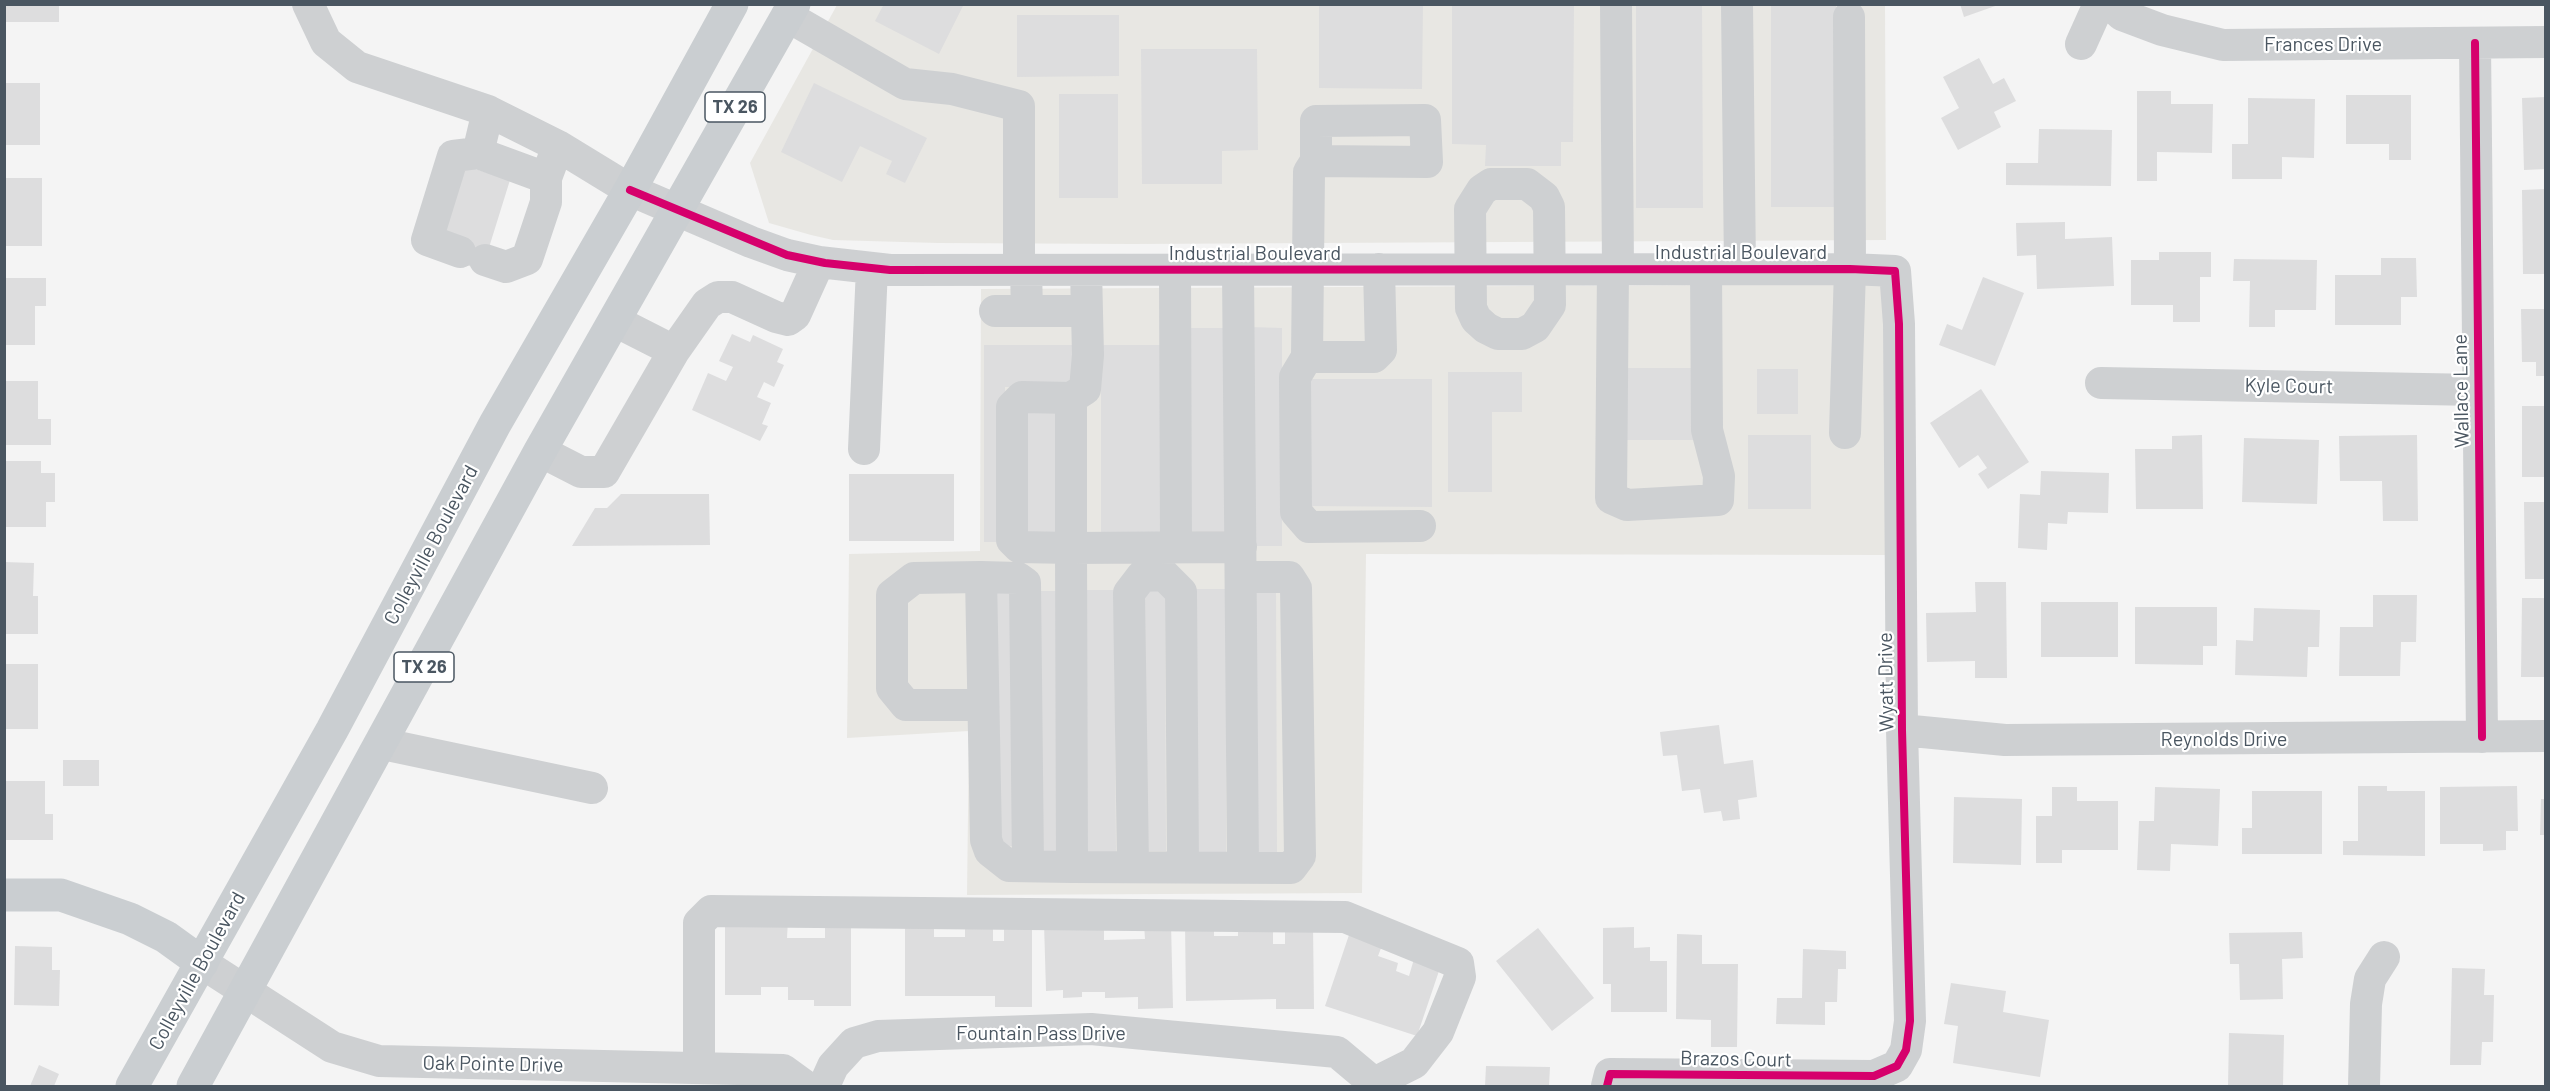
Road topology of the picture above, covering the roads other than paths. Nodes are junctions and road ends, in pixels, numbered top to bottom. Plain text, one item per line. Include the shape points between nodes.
1 (308, 4) edge
2 (732, 4) edge
3 (1616, 4) edge
4 (1737, 4) edge
5 (2099, 4) edge
6 (2110, 4) edge
7 (790, 10) edge
8 (1849, 17) dead end
9 (2546, 42) edge
10 (2475, 43) junction
11 (2080, 44) dead end
12 (488, 111) junction
13 (558, 146) junction
14 (478, 153) junction
15 (1316, 161) dead end
16 (546, 178) junction
17 (630, 190) junction
18 (676, 210) junction
19 (819, 262) junction
20 (872, 268) junction
21 (1740, 268) junction
22 (1850, 268) junction
23 (1306, 269) junction
24 (1379, 269) junction
25 (1470, 269) junction
26 (1550, 269) junction
27 (1615, 269) junction
28 (1706, 269) junction
29 (1023, 270) junction
30 (1086, 270) junction
31 (1175, 270) junction
32 (1238, 270) junction
33 (1895, 272) joint
34 (1027, 310) junction
35 (1087, 310) junction
36 (995, 311) dead end
37 (615, 321) junction
38 (674, 351) junction
39 (1307, 357) junction
40 (2101, 383) dead end
41 (2477, 390) junction
42 (1071, 398) junction
43 (1845, 433) dead end
44 (864, 449) dead end
45 (540, 451) junction
46 (1420, 526) dead end
47 (1176, 547) junction
48 (1241, 547) junction
49 (1071, 548) junction
50 (981, 577) junction
51 (1258, 577) dead end
52 (983, 705) junction
53 (1902, 730) junction
54 (2546, 736) edge
55 (2482, 737) junction
56 (383, 744) junction
57 (592, 788) dead end
58 (1028, 866) junction
59 (1072, 867) junction
60 (1133, 867) junction
61 (1183, 867) junction
62 (1243, 868) junction
63 (4, 895) edge
64 (2384, 957) dead end
65 (202, 963) junction
66 (247, 992) junction
67 (699, 1068) junction
68 (416, 1074) edge
69 (575, 1076) edge
70 (1882, 1081) edge
71 (1373, 1085) edge
72 (132, 1086) edge
73 (194, 1086) edge
74 (806, 1086) edge
75 (824, 1086) edge
76 (1607, 1086) edge
77 (2364, 1086) edge

1 - 12 street, Industrial Boulevard via 326,42 357,67
2 - 17 main road, Colleyville Boulevard / TX 26
3 - 27 street
4 - 21 street
5 - 11 street
6 - 10 street, Frances Drive via 2122,15 2162,30 2223,45
7 - 18 main road, TX 26
7 - 29 street via 905,84 952,89 1019,106
8 - 22 street
9 - 10 street, Frances Drive
10 - 41 street, Wallace Lane
12 - 13 street, Industrial Boulevard
12 - 14 street
13 - 16 street
13 - 17 street, Industrial Boulevard
14 - 16 street
14 - 16 street via 453,156 427,240 506,267 527,259 546,202
15 - 23 street via 1309,172
17 - 18 street, Industrial Boulevard
17 - 65 main road, Colleyville Boulevard / TX 26 via 495,424
18 - 19 street, Industrial Boulevard via 751,242
18 - 37 main road, TX 26
19 - 20 street, Industrial Boulevard
19 - 38 street via 795,315 788,320 732,297 718,297 706,304
20 - 29 street, Industrial Boulevard
20 - 44 street
21 - 22 street, Industrial Boulevard
21 - 28 street, Industrial Boulevard
22 - 33 street, Industrial Boulevard
22 - 43 street
23 - 24 street, Industrial Boulevard
23 - 32 street, Industrial Boulevard
23 - 39 street
24 - 25 street, Industrial Boulevard
24 - 39 street via 1381,350 1374,357
25 - 26 street, Industrial Boulevard
25 - 26 street via 1471,308 1476,319 1498,334 1522,334 1535,327 1550,305
25 - 26 street via 1470,209 1482,190 1491,184 1527,184 1544,197 1549,207
26 - 27 street, Industrial Boulevard
27 - 28 street, Industrial Boulevard
27 - 28 street via 1611,498 1627,505 1718,500 1719,476 1707,430
29 - 30 street, Industrial Boulevard
29 - 34 street
30 - 31 street, Industrial Boulevard
30 - 35 street
31 - 32 street, Industrial Boulevard
31 - 47 street
32 - 48 street
33 - 53 street, Wyatt Drive via 1899,324
34 - 35 street
34 - 36 street
35 - 42 street via 1085,390
37 - 38 street
37 - 45 main road, TX 26
38 - 45 street via 604,472 581,472
39 - 46 street via 1295,377 1296,512 1309,527
40 - 41 street, Kyle Court
41 - 55 street, Wallace Lane
42 - 49 street
42 - 49 street via 1022,397 1012,407 1012,540 1019,547
45 - 56 main road, TX 26
47 - 48 street
47 - 49 street
48 - 62 street
49 - 59 street
50 - 52 street
50 - 52 street via 914,578 891,595 892,688 906,705
50 - 58 street via 1018,578 1025,583
51 - 62 street via 1289,577 1296,588 1300,856 1291,868
52 - 58 street via 986,840 990,851 1009,866
53 - 55 street, Reynolds Drive via 2005,740
53 - 70 street, Wyatt Drive via 1910,1021 1906,1050
54 - 55 street, Reynolds Drive
56 - 57 street
56 - 66 main road, TX 26
58 - 59 street
59 - 60 street
60 - 61 street
60 - 61 street via 1129,593 1142,576 1164,575 1181,592
61 - 62 street
63 - 65 main road via 61,895 130,919 166,937
64 - 77 street via 2370,979 2366,1004
65 - 66 street, Oak Pointe Drive
65 - 72 main road, Colleyville Boulevard / TX 26
66 - 68 street, Oak Pointe Drive via 332,1047
66 - 73 main road, TX 26
67 - 69 street, Oak Pointe Drive
67 - 71 street via 699,923 711,911 1345,917 1458,963 1460,977 1438,1032 1414,1063
67 - 74 street, Oak Pointe Drive via 783,1070
68 - 69 street, Oak Pointe Drive
70 - 76 street, Brazos Court via 1610,1074
71 - 75 street, Fountain Pass Drive via 1337,1052 1091,1029 878,1036 854,1043 833,1066

